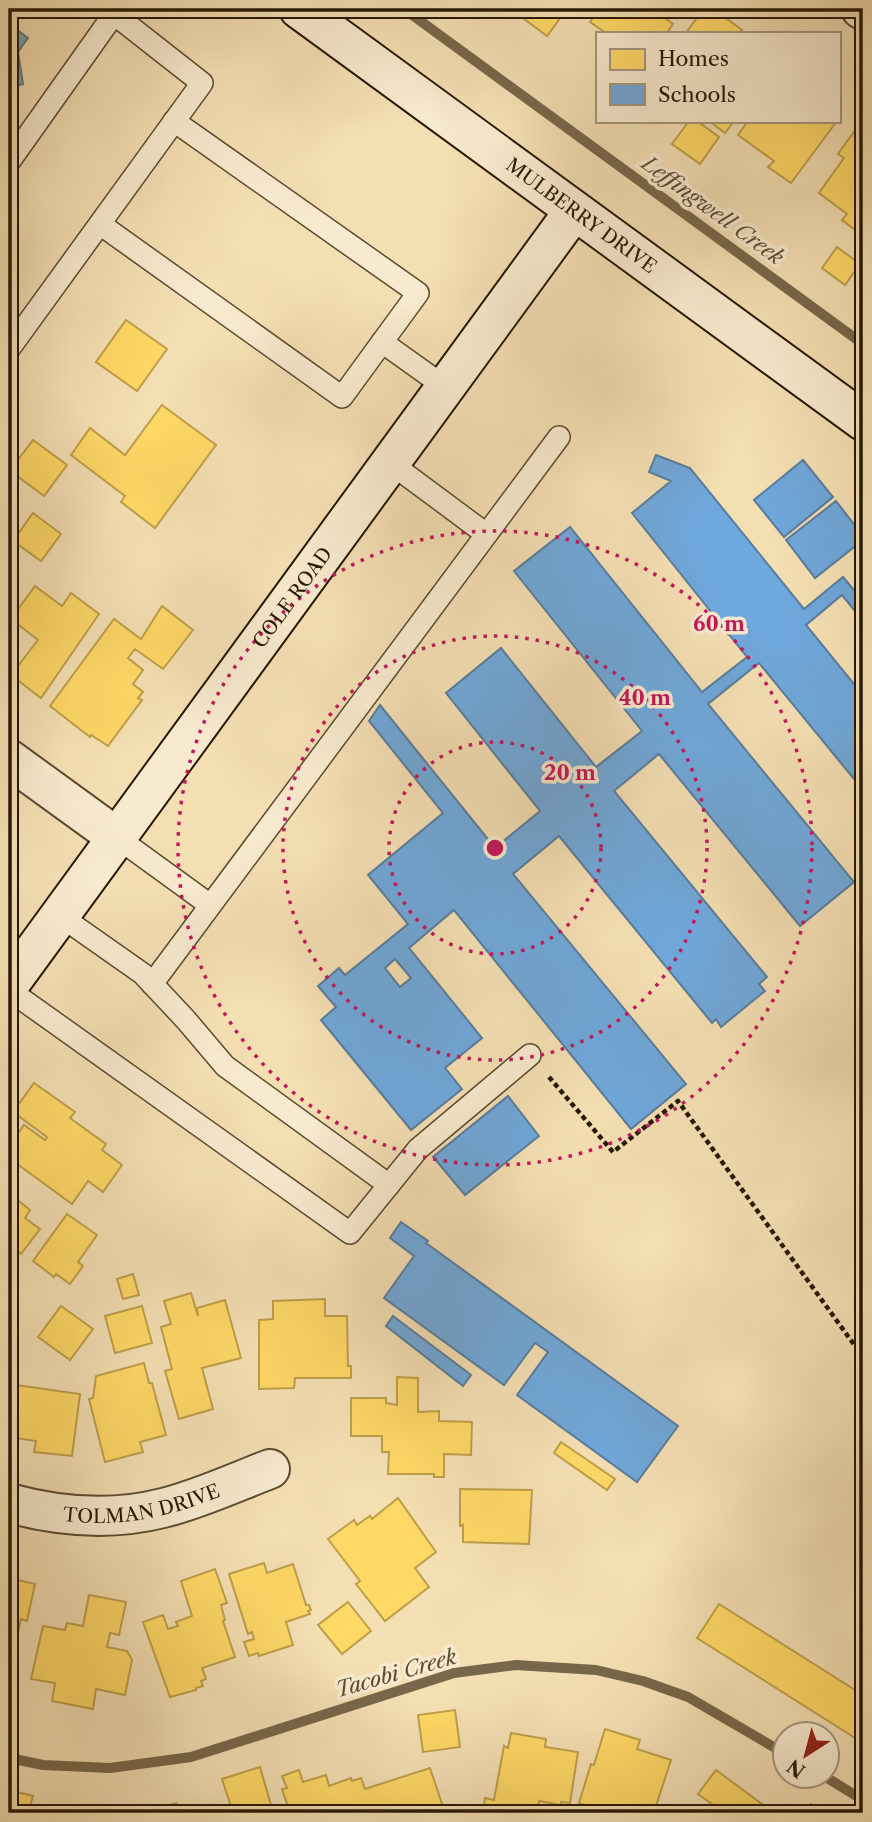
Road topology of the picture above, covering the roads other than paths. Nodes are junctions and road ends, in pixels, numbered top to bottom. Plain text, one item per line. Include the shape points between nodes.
1 (299, 9) edge
2 (174, 121) junction
3 (9, 162) edge
4 (574, 211) junction
5 (100, 224) junction
6 (382, 342) junction
7 (9, 349) edge
8 (445, 387) junction
9 (863, 421) edge
10 (559, 437) dead end
11 (390, 463) junction
12 (486, 534) junction
13 (9, 759) edge
14 (116, 836) junction
15 (210, 905) junction
16 (59, 915) junction
17 (152, 984) junction
18 (9, 985) edge
19 (9, 990) edge
20 (530, 1055) road end
21 (389, 1185) junction
22 (270, 1469) dead end
23 (9, 1503) edge

1 - 4 street, MULBERRY DRIVE
2 - 3 lane via 202,83 114,14
2 - 5 lane
2 - 6 lane via 418,293
4 - 8 street, COLE ROAD
4 - 9 street, MULBERRY DRIVE
5 - 6 lane via 342,397
5 - 7 lane
6 - 8 lane
8 - 11 street, COLE ROAD
10 - 12 lane
11 - 12 lane
11 - 14 street, COLE ROAD
12 - 15 lane
13 - 14 street
14 - 15 lane
14 - 16 street, COLE ROAD
15 - 17 lane
16 - 17 lane
16 - 18 street, COLE ROAD
17 - 21 lane via 225,1066
19 - 21 lane via 350,1233
20 - 21 lane via 425,1142
22 - 23 street, TOLMAN DRIVE via 164,1508 105,1517 45,1513

